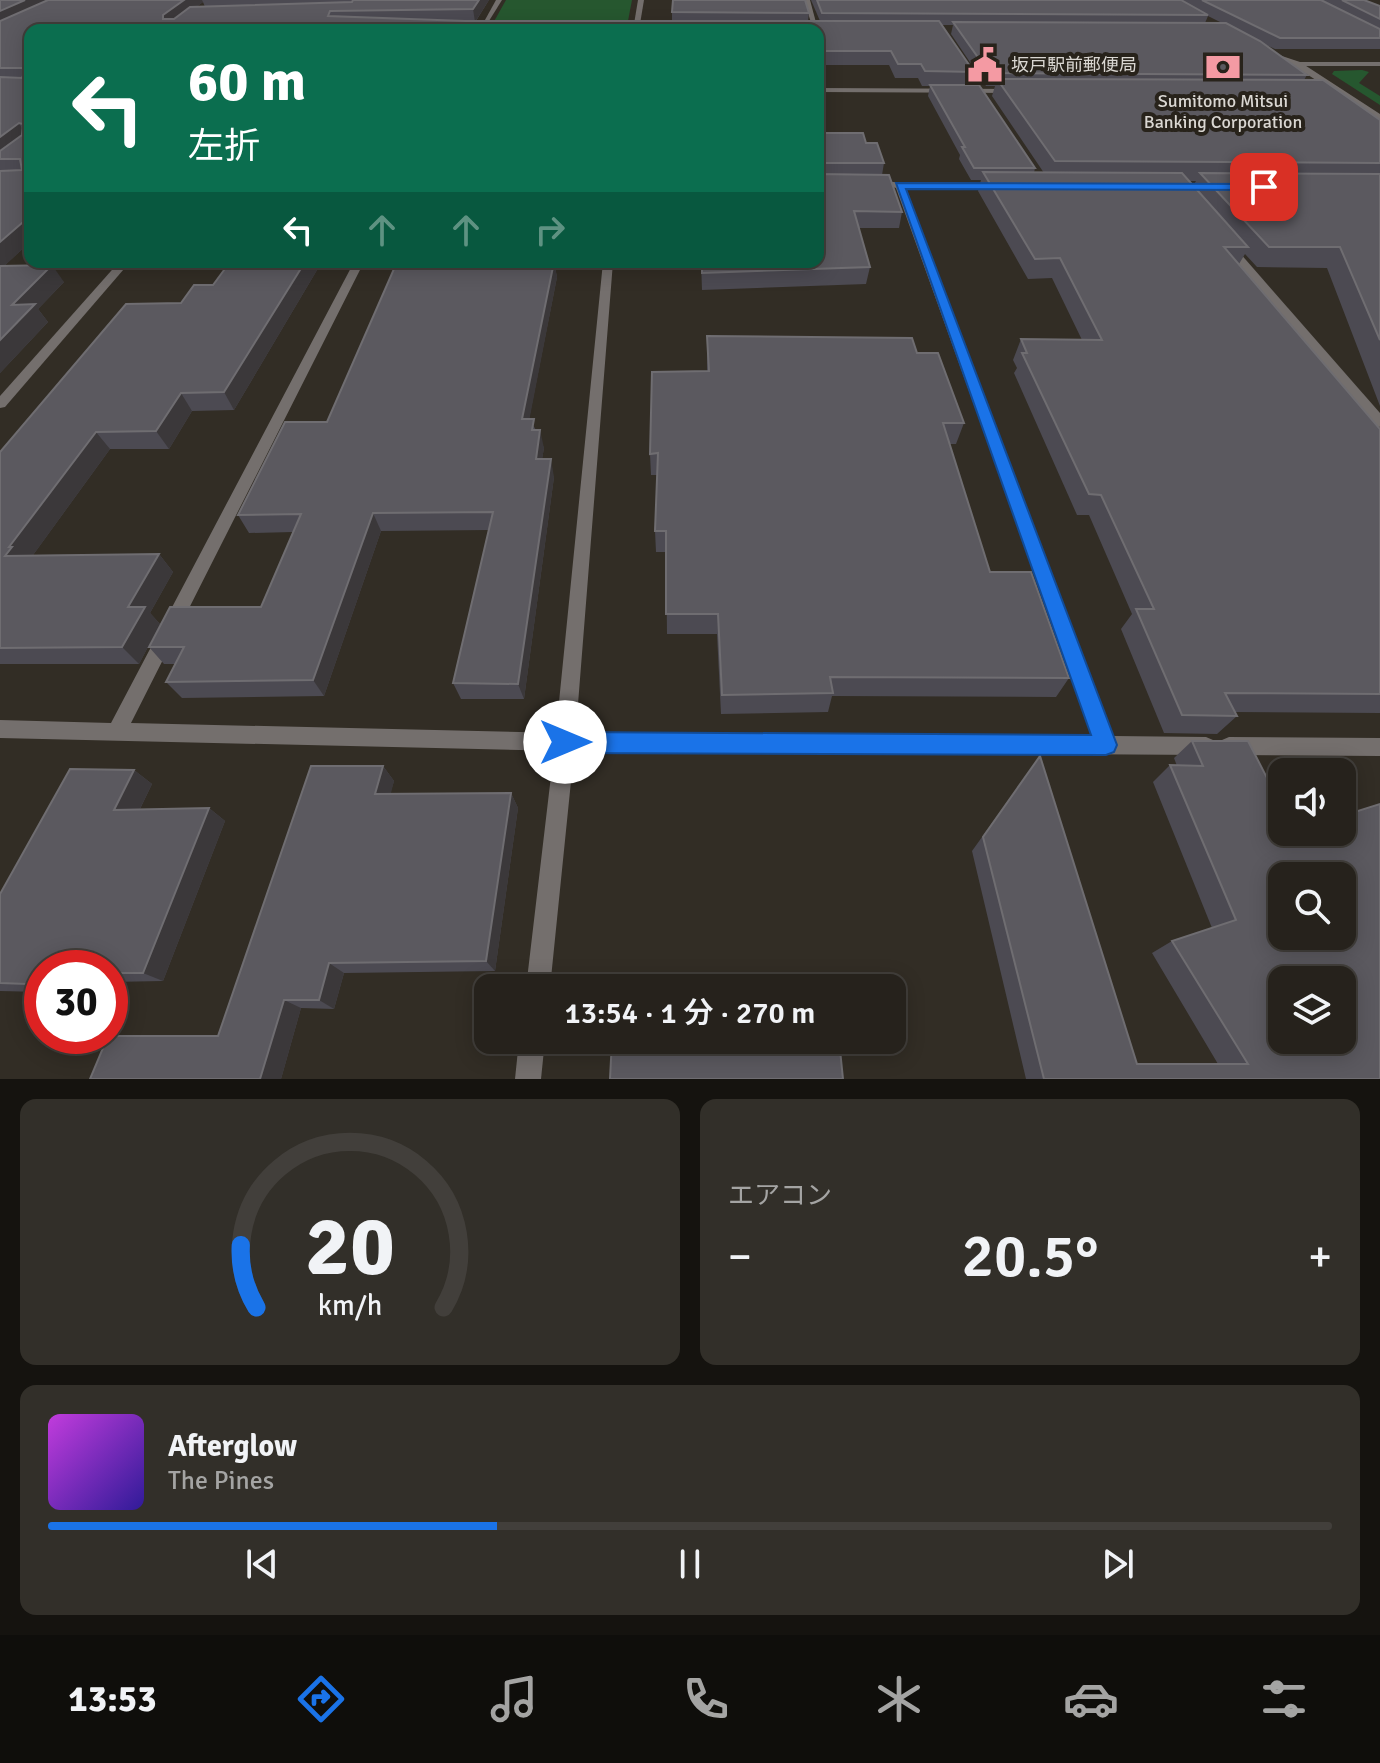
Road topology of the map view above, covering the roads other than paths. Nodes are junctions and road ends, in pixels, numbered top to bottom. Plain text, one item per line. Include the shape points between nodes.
1 (499, 0) edge
2 (641, 0) edge
3 (807, 0) edge
4 (484, 24) edge
5 (637, 24) edge
6 (814, 24) edge
7 (824, 29) edge
8 (832, 29) edge
9 (1262, 51) edge
10 (1297, 64) junction
11 (1380, 64) edge
12 (973, 79) edge
13 (824, 90) edge
14 (981, 91) junction
15 (1028, 91) edge
16 (1326, 92) edge
17 (1341, 93) junction
18 (989, 103) edge
19 (1380, 118) edge
20 (872, 185) edge
21 (900, 185) junction
22 (1015, 186) edge
23 (1218, 234) edge
24 (120, 268) edge
25 (356, 268) edge
26 (607, 268) edge
27 (0, 404) edge
28 (1380, 422) edge
29 (0, 729) edge
30 (117, 730) junction
31 (565, 742) junction
32 (1106, 745) junction
33 (1380, 747) edge
34 (540, 974) edge
35 (531, 1054) edge
36 (528, 1079) edge

1 - 4 street
2 - 5 street
3 - 6 street
7 - 8 street
9 - 10 street
10 - 11 street
10 - 17 street
12 - 14 street
13 - 14 street
14 - 15 street
14 - 18 street
16 - 17 street
17 - 19 street
20 - 21 street
21 - 22 street
21 - 32 street
23 - 28 street
24 - 27 street
25 - 30 street
26 - 31 street
29 - 30 street
30 - 31 street
31 - 32 street
31 - 34 street
32 - 33 street
35 - 36 street

